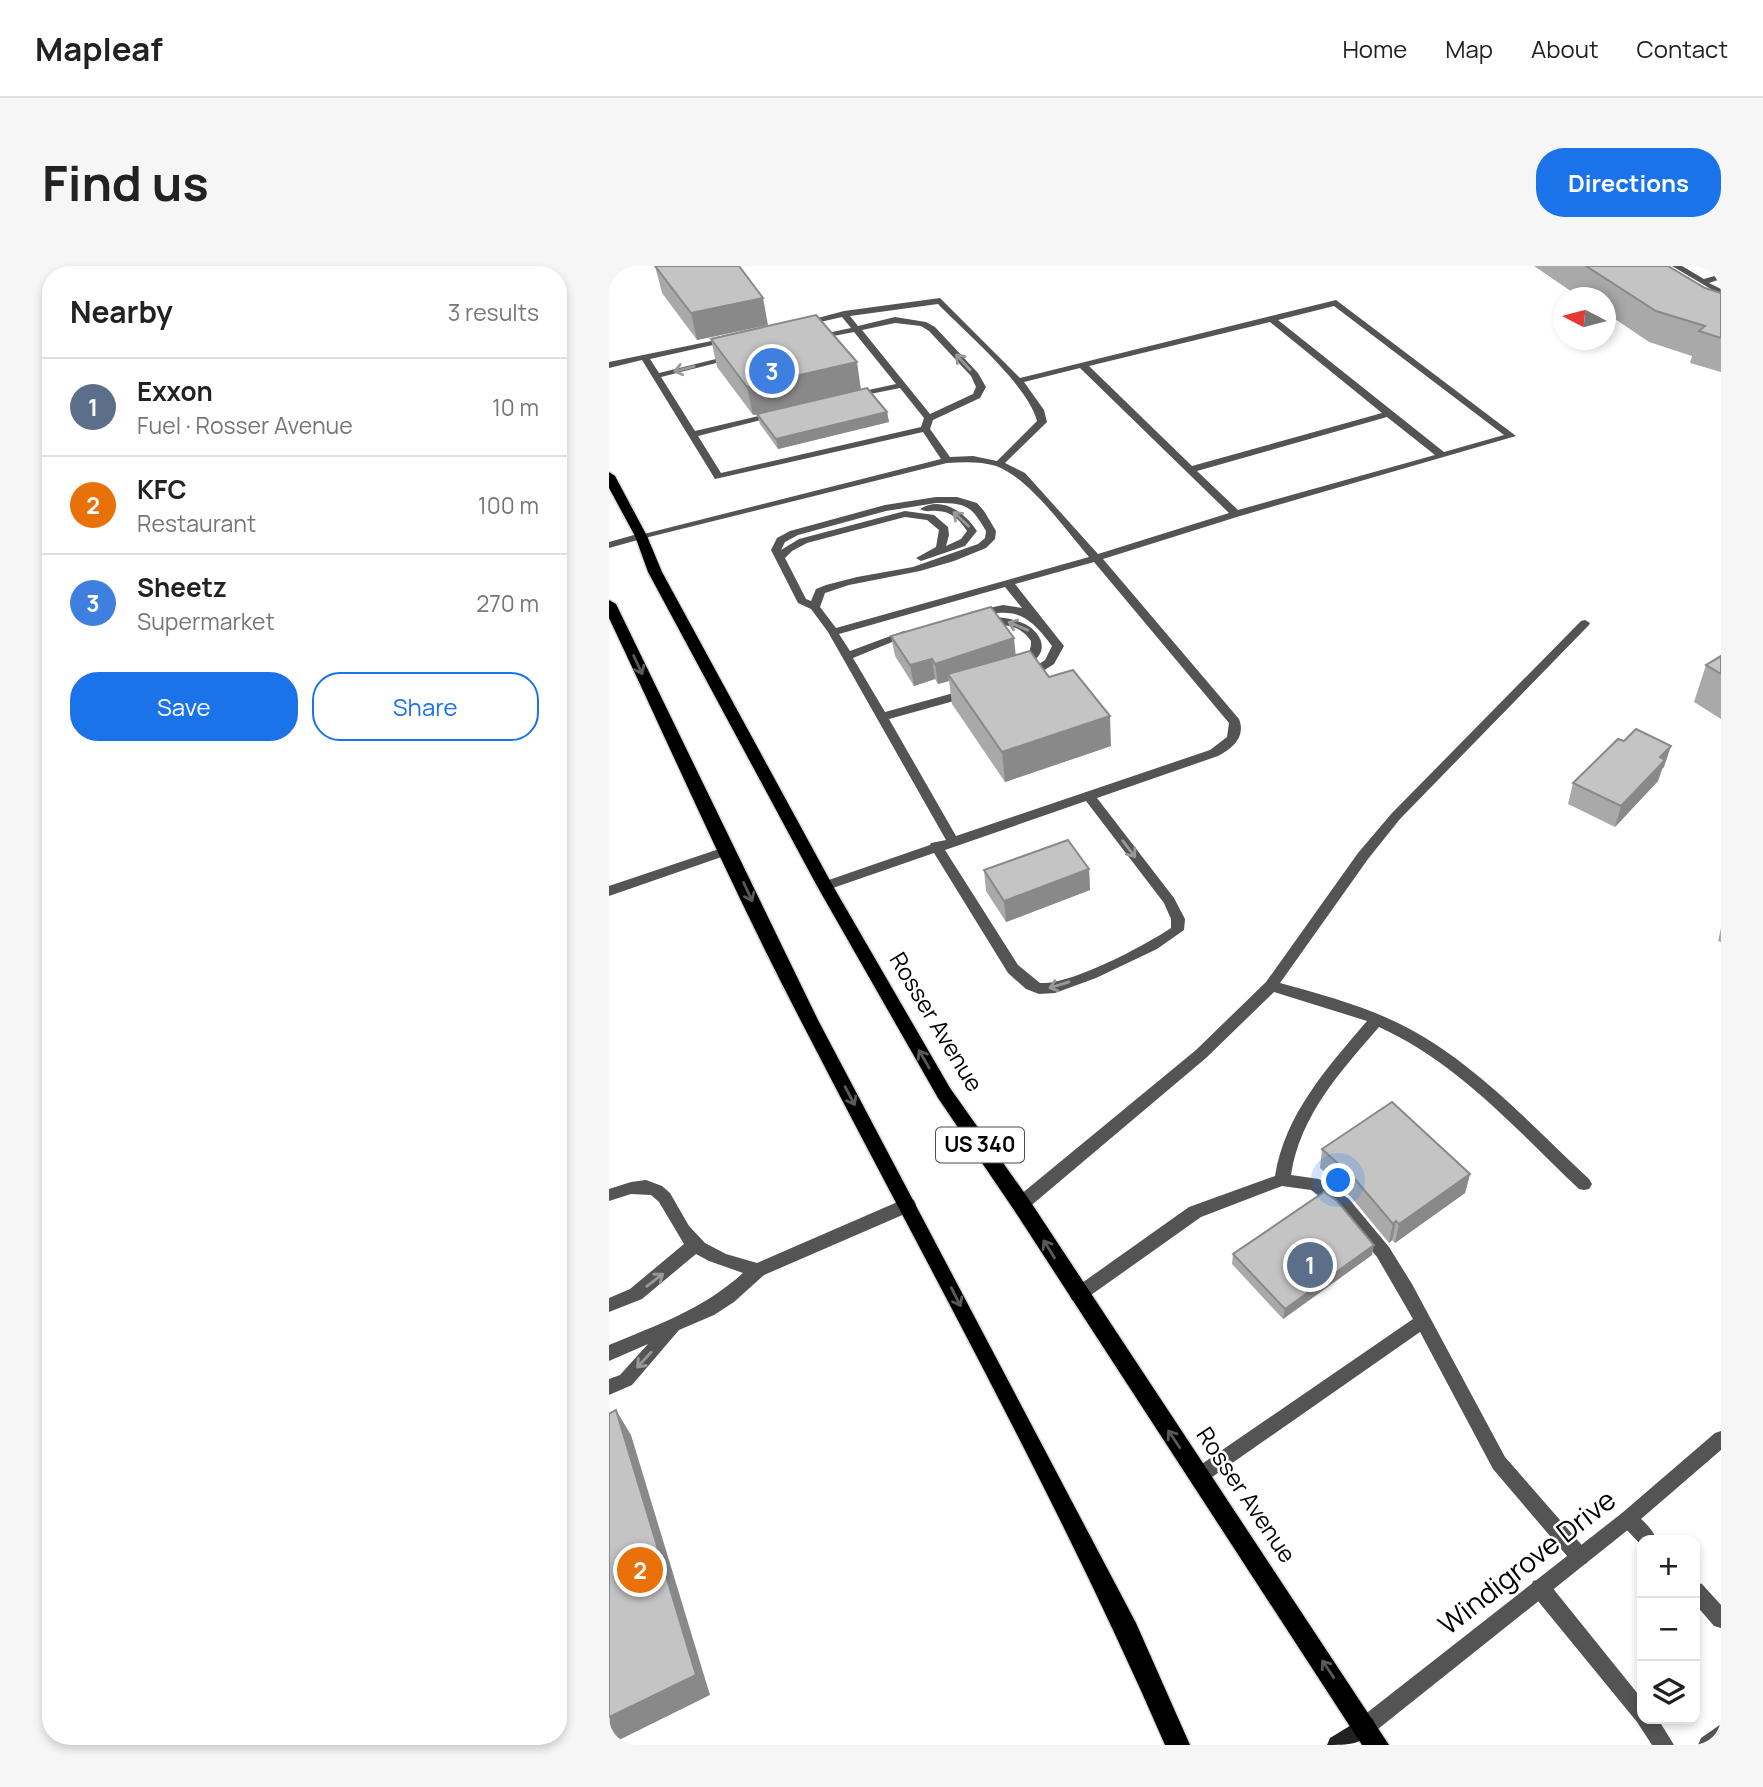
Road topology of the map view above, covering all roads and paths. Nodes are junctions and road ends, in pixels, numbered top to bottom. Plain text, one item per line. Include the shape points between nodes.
1 (1676, 266) edge
2 (1721, 276) edge
3 (1703, 282) junction
4 (1721, 293) edge
5 (844, 314) junction
6 (1272, 319) junction
7 (791, 326) edge
8 (856, 329) junction
9 (738, 337) edge
10 (804, 341) edge
11 (738, 356) edge
12 (645, 358) junction
13 (609, 365) edge
14 (1081, 365) junction
15 (656, 376) junction
16 (1018, 381) junction
17 (902, 385) junction
18 (837, 400) edge
19 (784, 413) edge
20 (1389, 414) junction
21 (929, 418) junction
22 (925, 429) junction
23 (692, 435) junction
24 (1440, 454) junction
25 (947, 460) junction
26 (999, 464) junction
27 (1189, 470) junction
28 (609, 476) edge
29 (905, 514) junction
30 (1236, 514) junction
31 (641, 536) junction
32 (609, 545) edge
33 (937, 553) junction
34 (779, 558) junction
35 (1096, 558) junction
36 (860, 578) junction
37 (1008, 583) junction
38 (609, 604) edge
39 (815, 607) junction
40 (1033, 614) junction
41 (1585, 623) dead end
42 (924, 628) edge
43 (833, 632) junction
44 (913, 642) edge
45 (871, 649) junction
46 (847, 656) junction
47 (1011, 667) edge
48 (1017, 679) edge
49 (968, 681) edge
50 (981, 690) edge
51 (921, 706) junction
52 (882, 717) junction
53 (1088, 795) junction
54 (952, 841) junction
55 (936, 846) junction
56 (728, 850) junction
57 (825, 886) junction
58 (609, 891) edge
59 (1271, 986) junction
60 (1375, 1021) junction
61 (1282, 1180) junction
62 (1584, 1184) dead end
63 (609, 1195) edge
64 (1021, 1204) junction
65 (908, 1205) junction
66 (695, 1245) junction
67 (758, 1270) junction
68 (1078, 1295) junction
69 (609, 1305) edge
70 (1423, 1321) junction
71 (675, 1326) junction
72 (609, 1353) edge
73 (609, 1387) edge
74 (1721, 1439) edge
75 (1199, 1476) junction
76 (1628, 1519) junction
77 (1643, 1535) edge
78 (1580, 1557) junction
79 (1540, 1588) junction
80 (1700, 1596) edge
81 (1721, 1619) edge
82 (1637, 1708) edge
83 (1649, 1724) edge
84 (1721, 1734) edge
85 (1371, 1735) edge
86 (1178, 1745) edge
87 (1337, 1745) edge
88 (1664, 1745) edge
89 (1708, 1745) edge

1 - 3 street
2 - 3 street
3 - 4 street
5 - 7 street
5 - 8 street
5 - 16 street via 940,301
6 - 14 street
6 - 20 street
6 - 24 street via 1336,303 1511,436
8 - 10 street
8 - 17 street
21 -> 8 street via 977,396 981,387 975,375 923,324 895,320
9 - 12 street
11 -> 15 street
12 - 13 street
12 - 15 street
14 - 16 street
14 - 27 street
15 - 23 street
16 - 26 street via 1042,422
17 - 18 street
17 - 21 street
19 - 23 street
20 - 24 street
20 - 27 street
21 - 22 street
22 - 23 street via 718,477
22 - 25 street
24 - 30 street
25 - 26 street
25 - 31 street
26 - 35 street via 1021,475
27 - 30 street
28 - 31 main road, Rosser Avenue / US 340
29 - 33 street via 930,517 944,529 945,541
33 -> 29 street via 969,538 972,531 967,523 948,508
29 - 34 street via 803,541 787,548
30 - 35 street
31 - 32 street
31 - 57 main road, Rosser Avenue / US 340 via 655,572
33 - 36 street
34 - 36 street via 776,550 781,540 794,533 933,499 961,499 976,507 991,531 982,547 966,553
34 - 39 street via 802,601
35 - 37 street
35 - 53 street via 1229,714 1237,731 1226,747 1214,753
36 - 39 street via 820,591
37 - 40 street
37 - 43 street
38 -> 56 main road
39 - 43 street
47 -> 40 street via 1033,656 1035,636 1010,621 963,622 991,610 1014,608
40 - 48 street via 1058,646 1050,662
41 - 59 street via 1397,816
42 - 45 street via 886,639
43 - 46 street
44 - 45 street
45 - 46 street
46 - 52 street
49 - 51 street via 948,687
50 - 51 street
51 - 52 street
52 - 54 street
53 - 54 street
53 -> 55 street via 1169,901 1178,919 1177,930 1137,954 1060,986 1043,990 1028,984 1013,969
54 - 55 street
55 - 57 street
56 - 58 street
56 -> 65 main road via 809,1020
64 -> 57 main road, Rosser Avenue / US 340 via 944,1093
59 - 60 street via 1337,1004
59 - 64 street via 1201,1054
60 - 61 street via 1298,1123 1283,1158
60 - 62 street via 1407,1035 1476,1082
61 - 68 street via 1195,1212
61 - 70 street via 1314,1184 1343,1204 1383,1252
63 - 66 street via 636,1187 662,1194
68 -> 64 main road, Rosser Avenue / US 340
65 - 67 street
65 -> 86 main road via 1128,1630
66 - 67 street
69 -> 66 street via 636,1294
67 - 71 street via 728,1297
75 -> 68 main road, Rosser Avenue / US 340
70 - 75 street
70 - 78 street via 1499,1463
71 - 72 street
71 -> 73 street via 626,1380
74 - 76 street, Windigrove Drive
85 -> 75 main road, Rosser Avenue / US 340
76 - 77 street
76 - 78 street, Windigrove Drive
78 - 79 street, Windigrove Drive
79 - 82 street
79 - 85 street, Windigrove Drive
80 - 81 street
83 - 88 street
84 - 89 street
85 - 87 main road

